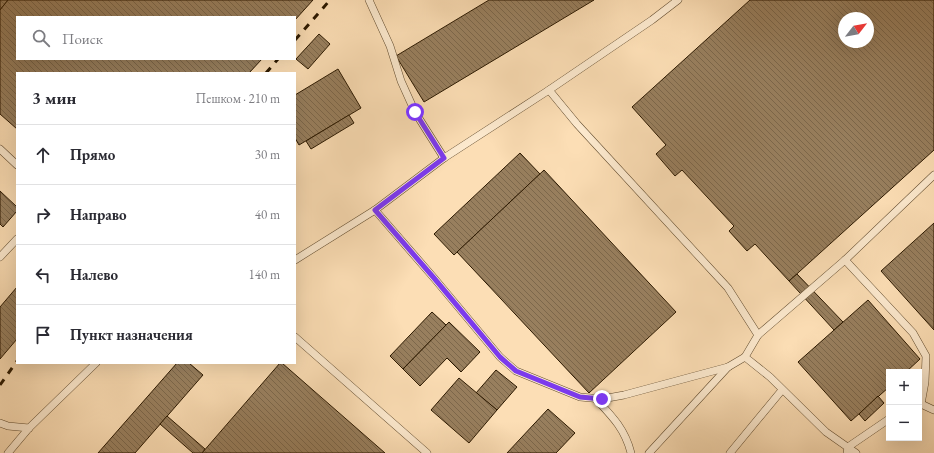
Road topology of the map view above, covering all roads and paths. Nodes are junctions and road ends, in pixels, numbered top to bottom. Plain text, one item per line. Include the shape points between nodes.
1 (369, 0) edge
2 (678, 0) edge
3 (549, 90) junction
4 (0, 150) edge
5 (444, 158) junction
6 (16, 164) edge
7 (934, 175) edge
8 (375, 210) junction
9 (16, 240) edge
10 (0, 257) edge
11 (296, 259) edge
12 (845, 260) junction
13 (758, 335) junction
14 (296, 338) edge
15 (745, 357) junction
16 (95, 364) edge
17 (728, 367) junction
18 (782, 390) junction
19 (922, 395) edge
20 (596, 398) junction
21 (922, 405) edge
22 (934, 410) edge
23 (886, 421) edge
24 (0, 423) edge
25 (29, 428) junction
26 (847, 450) edge
27 (734, 452) edge
28 (8, 453) edge
29 (427, 453) edge
30 (631, 453) edge
31 (649, 453) edge
32 (856, 453) edge

1 - 5 lane via 415,112
2 - 3 lane
3 - 5 lane
3 - 13 lane via 577,124 728,288
4 - 6 lane
5 - 8 lane
7 - 12 lane
8 - 11 lane
8 - 20 lane via 500,357 516,371 580,397
9 - 10 lane
12 - 13 lane
12 - 19 lane via 913,333 926,356
13 - 15 lane
14 - 29 lane
15 - 17 lane
15 - 18 lane
16 - 25 lane
17 - 20 lane via 624,396
17 - 31 lane
18 - 26 lane
18 - 27 lane
20 - 30 lane via 620,426
21 - 22 lane
23 - 26 lane
24 - 25 lane
25 - 28 lane
26 - 32 lane

